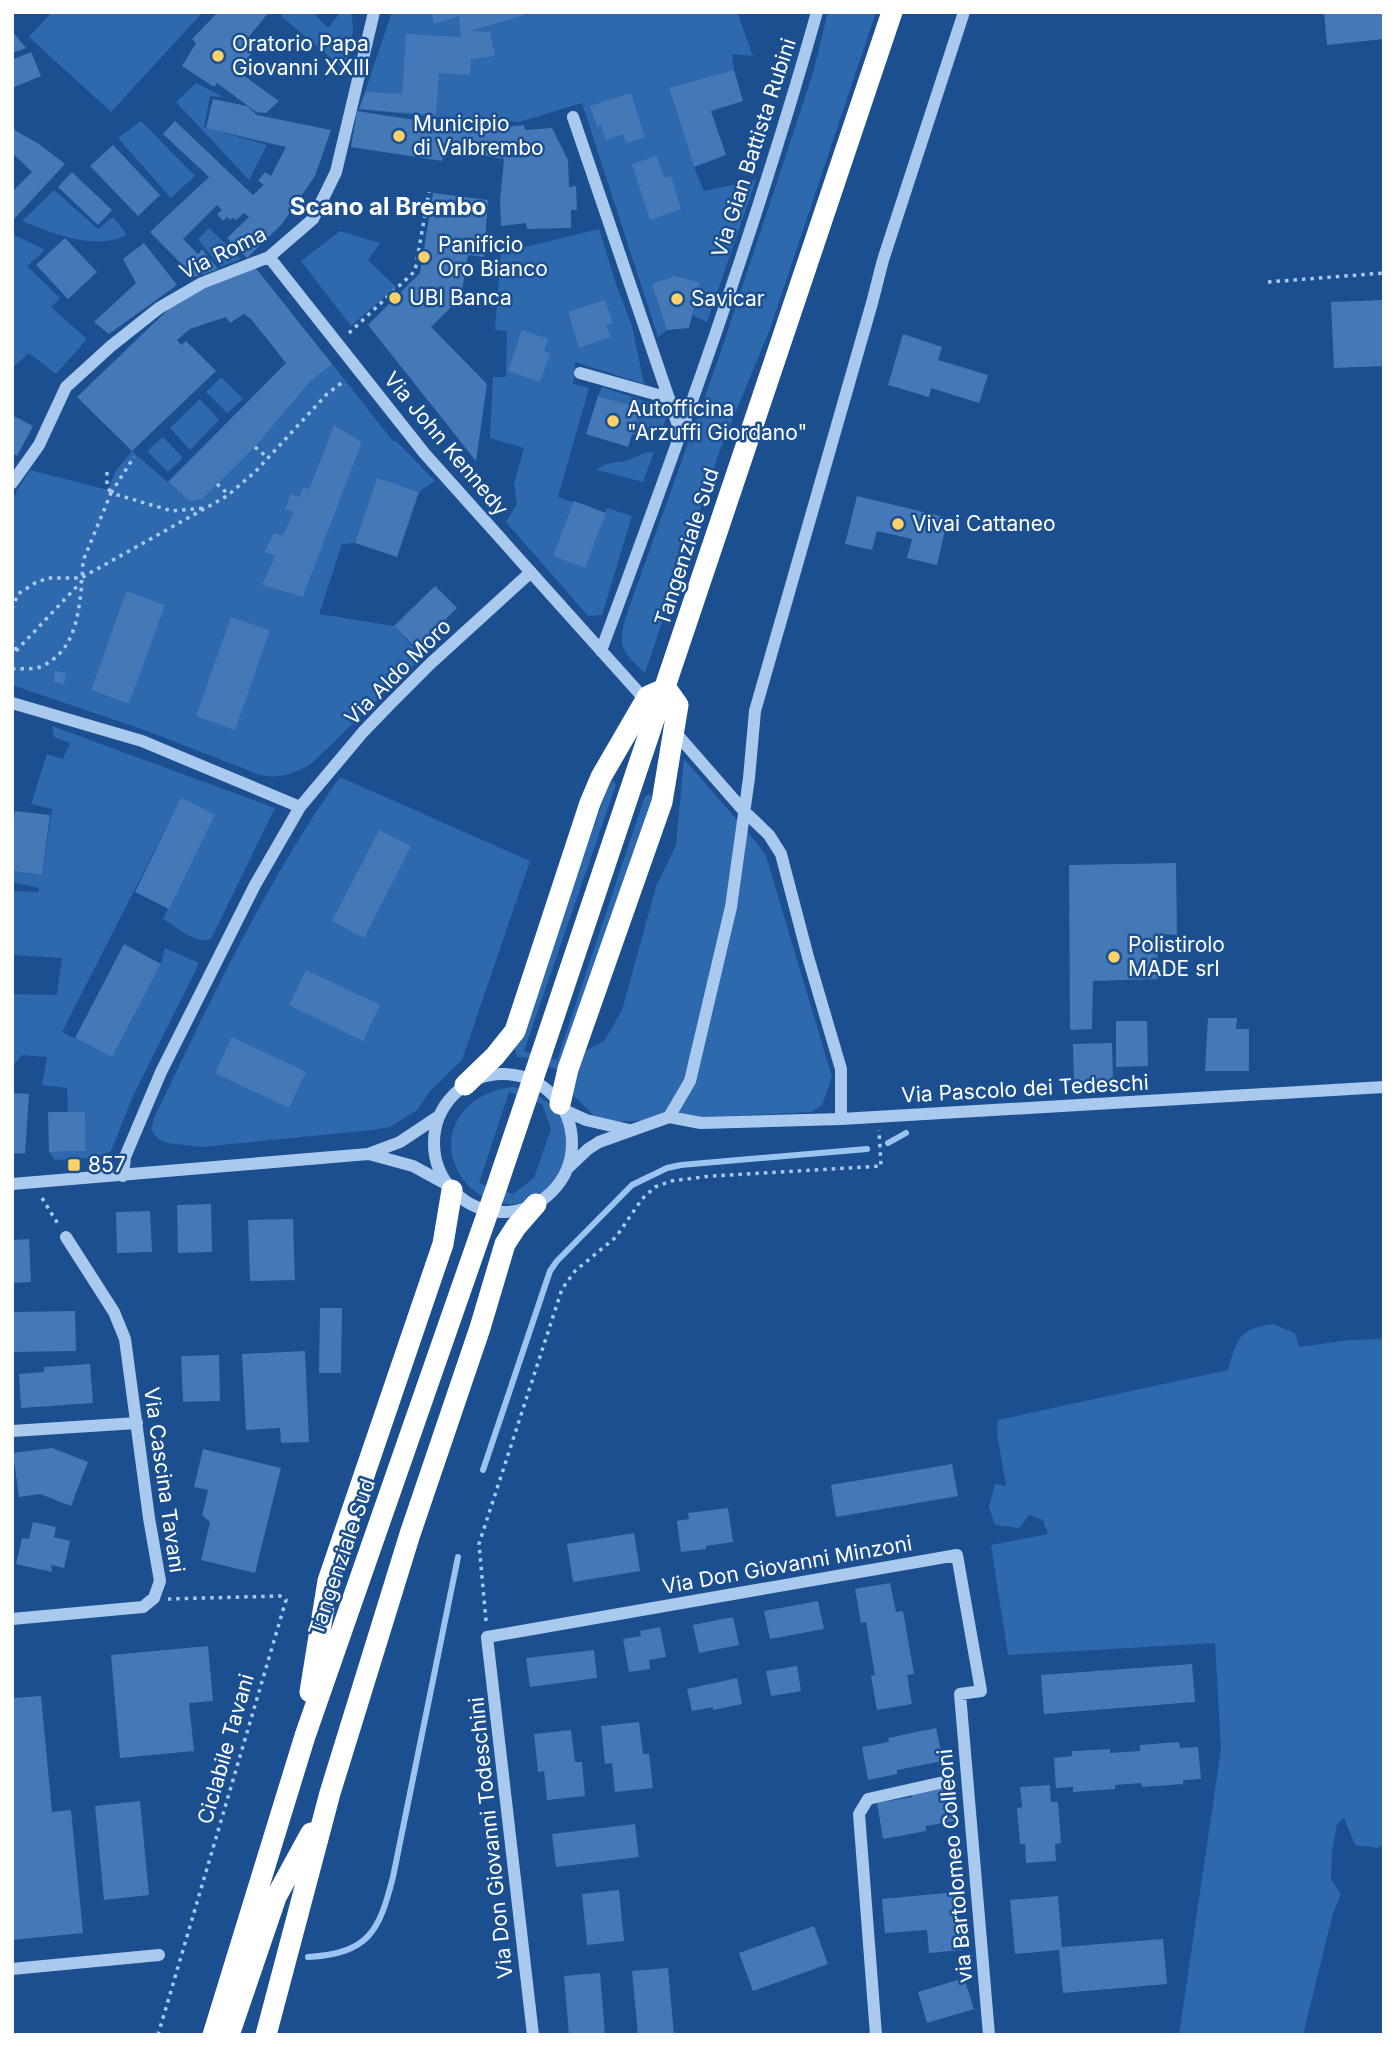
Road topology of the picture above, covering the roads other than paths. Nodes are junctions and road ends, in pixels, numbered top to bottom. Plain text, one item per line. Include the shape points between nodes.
1 (374, 12) edge
2 (817, 12) edge
3 (892, 12) edge
4 (964, 12) edge
5 (573, 117) dead end
6 (269, 257) junction
7 (580, 373) dead end
8 (669, 398) junction
9 (681, 434) junction
10 (12, 483) edge
11 (531, 572) junction
12 (601, 651) junction
13 (666, 688) junction
14 (12, 703) edge
15 (300, 807) junction
16 (743, 810) junction
17 (465, 1085) junction
18 (1384, 1087) edge
19 (557, 1101) junction
20 (439, 1116) junction
21 (669, 1117) junction
22 (841, 1119) junction
23 (633, 1130) junction
24 (369, 1154) junction
25 (567, 1169) junction
26 (123, 1176) junction
27 (12, 1184) edge
28 (452, 1190) junction
29 (536, 1204) junction
30 (66, 1237) road end
31 (138, 1423) junction
32 (12, 1431) edge
33 (12, 1619) edge
34 (487, 1637) joint
35 (960, 1694) joint
36 (305, 1736) junction
37 (944, 1783) dead end
38 (330, 1793) junction
39 (159, 1955) dead end
40 (12, 1969) edge
41 (213, 2035) edge
42 (229, 2035) edge
43 (266, 2035) edge
44 (533, 2035) edge
45 (876, 2035) edge
46 (989, 2035) edge

1 - 6 street, Via Roma via 336,172 313,219
2 - 9 street, Via Gian Battista Rubini
3 - 13 highway, Tangenziale Sud
4 - 16 street via 883,260 755,711
5 - 8 street
6 - 10 street, Via Roma via 202,283 159,308 111,345 66,387 39,445
6 - 11 street, Via John Kennedy via 425,454
7 - 8 street
8 - 9 street
9 - 12 street, Via Gian Battista Rubini
11 - 12 street, Via John Kennedy
11 - 15 street, Via Aldo Moro via 363,732
12 - 16 street, Via John Kennedy
13 - 17 highway via 648,696 601,777 515,1031
13 - 19 highway via 678,705 662,802
13 - 36 highway, Tangenziale Sud
14 - 15 street via 142,741
15 - 26 street, Via Aldo Moro via 160,1072 125,1157
16 - 21 street via 731,907 690,1081
16 - 22 street, Via John Kennedy via 781,854 841,1069
17 - 19 street via 495,1074 515,1074
17 - 20 street
18 - 22 street, Via Pascolo dei Tedeschi
19 - 23 street via 578,1117
19 - 25 street via 572,1139
20 - 24 street via 400,1142
20 - 28 street via 435,1157
21 - 22 street, Via Pascolo dei Tedeschi via 701,1123
21 - 23 street
23 - 25 street via 592,1145
24 - 26 street
24 - 28 street via 413,1166
25 - 29 street via 553,1191
26 - 27 street
28 - 29 street via 482,1209 497,1212
28 - 36 highway via 443,1244 328,1581
29 - 38 highway via 505,1244
30 - 31 street, Via Cascina Tavani via 114,1312 125,1339
31 - 32 street
31 - 33 street, Via Cascina Tavani via 160,1581 154,1598 143,1607
34 - 35 street, Via Don Giovanni Minzoni via 957,1555 981,1691
34 - 44 street, Via Don Giovanni Todeschini
35 - 46 street, via Bartolomeo Colleoni
36 - 41 highway, Tangenziale Sud
37 - 45 street, via Bartolomeo Colleoni via 868,1799 859,1814
38 - 42 highway via 276,1897
38 - 43 highway
39 - 40 street

